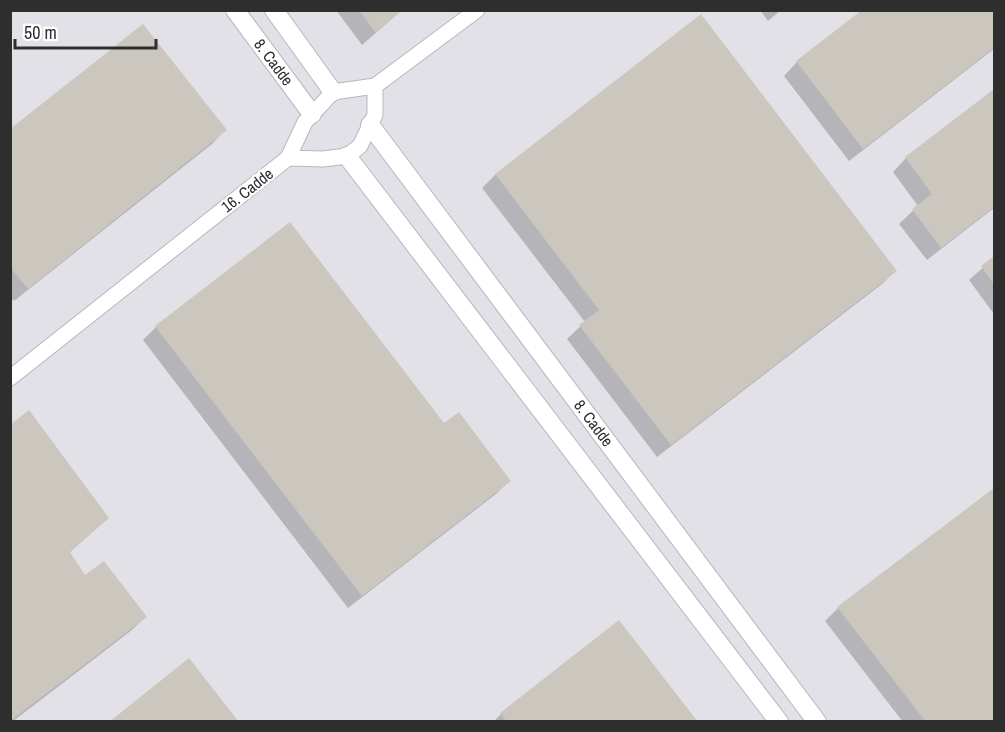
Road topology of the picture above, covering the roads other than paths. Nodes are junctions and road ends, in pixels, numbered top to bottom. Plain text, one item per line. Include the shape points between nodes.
1 (235, 10) edge
2 (274, 10) edge
3 (477, 10) edge
4 (375, 86) junction
5 (333, 92) junction
6 (312, 114) junction
7 (370, 125) junction
8 (347, 156) junction
9 (288, 158) junction
10 (10, 378) edge
11 (779, 722) edge
12 (817, 722) edge

1 - 6 street, 8. Cadde
2 - 5 street, 8. Cadde
3 - 4 street
4 - 5 street
4 - 7 street via 375,115
5 - 6 street, 16. Cadde
6 - 9 street, 16. Cadde
7 - 8 street via 360,146
7 - 12 street, 8. Cadde
8 - 9 street
8 - 11 street, 8. Cadde
9 - 10 street, 16. Cadde

